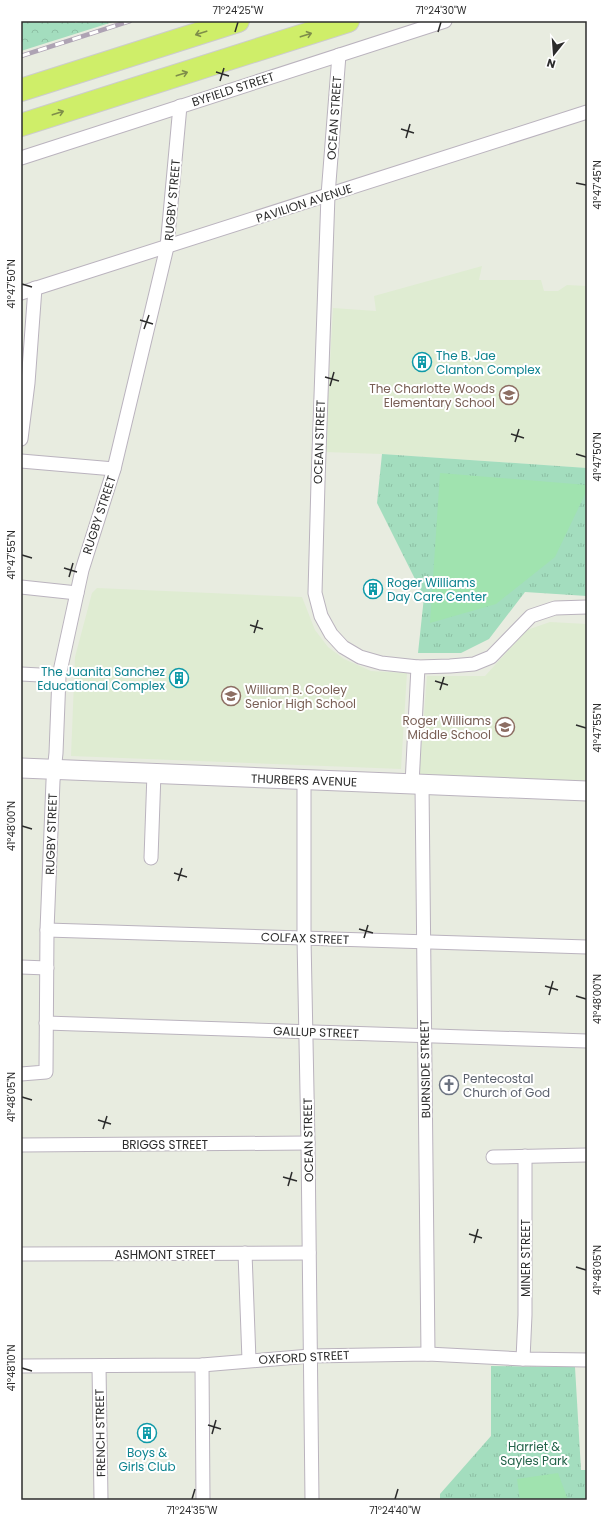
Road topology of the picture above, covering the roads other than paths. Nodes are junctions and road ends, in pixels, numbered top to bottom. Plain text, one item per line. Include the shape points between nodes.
1 (238, 21) edge
2 (348, 21) edge
3 (446, 21) edge
4 (339, 55) junction
5 (21, 90) edge
6 (180, 106) junction
7 (587, 112) edge
8 (21, 125) edge
9 (21, 158) edge
10 (328, 195) junction
11 (167, 247) junction
12 (36, 288) junction
13 (21, 293) edge
14 (21, 439) edge
15 (21, 461) edge
16 (114, 469) junction
17 (21, 587) edge
18 (77, 593) junction
19 (587, 607) edge
20 (418, 667) junction
21 (21, 674) edge
22 (59, 676) junction
23 (21, 768) edge
24 (54, 770) junction
25 (154, 774) junction
26 (304, 780) junction
27 (417, 784) junction
28 (587, 791) edge
29 (151, 858) dead end
30 (47, 930) junction
31 (304, 938) junction
32 (424, 942) junction
33 (587, 947) edge
34 (21, 967) edge
35 (47, 968) junction
36 (46, 1023) junction
37 (306, 1032) junction
38 (425, 1036) junction
39 (587, 1041) edge
40 (21, 1074) edge
41 (308, 1143) junction
42 (21, 1145) edge
43 (587, 1155) edge
44 (525, 1156) junction
45 (493, 1157) dead end
46 (245, 1253) junction
47 (310, 1253) junction
48 (21, 1254) edge
49 (428, 1354) junction
50 (310, 1356) junction
51 (523, 1359) junction
52 (249, 1360) junction
53 (587, 1360) edge
54 (202, 1365) junction
55 (21, 1366) edge
56 (99, 1366) junction
57 (101, 1500) edge
58 (203, 1500) edge
59 (312, 1500) edge

1 -> 5 highway
8 -> 2 highway
3 - 4 street, BYFIELD STREET
4 - 6 street, BYFIELD STREET
4 - 10 street, OCEAN STREET
6 - 9 street, BYFIELD STREET
6 - 11 street, RUGBY STREET
7 - 10 street, PAVILION AVENUE
10 - 11 street, PAVILION AVENUE
10 - 20 street, OCEAN STREET via 316,593 321,616 331,634 343,647 360,657 381,663
11 - 12 street, PAVILION AVENUE
11 - 16 street, RUGBY STREET
12 - 13 street, PAVILION AVENUE
12 - 14 street
15 - 16 street
16 - 18 street, RUGBY STREET
17 - 18 street
18 - 22 street, RUGBY STREET
19 - 20 street, OCEAN STREET via 555,608 531,616 491,657 474,664
20 - 27 street, BURNSIDE STREET
21 - 22 street
22 - 24 street, RUGBY STREET
23 - 24 main road, THURBERS AVENUE
24 - 25 main road, THURBERS AVENUE
24 - 30 street, RUGBY STREET
25 - 26 main road, THURBERS AVENUE
25 - 29 street
26 - 27 main road, THURBERS AVENUE
26 - 31 street, OCEAN STREET
27 - 28 main road, THURBERS AVENUE
27 - 32 street, BURNSIDE STREET
30 - 31 street, COLFAX STREET
30 - 35 street, RUGBY STREET
31 - 32 street, COLFAX STREET
31 - 37 street, OCEAN STREET
32 - 33 street, COLFAX STREET
32 - 38 street, BURNSIDE STREET
34 - 35 street
35 - 36 street, RUGBY STREET
36 - 37 street, GALLUP STREET
36 - 40 street, RUGBY STREET via 46,1072
37 - 38 street, GALLUP STREET
37 - 41 street, OCEAN STREET
38 - 39 street, GALLUP STREET
38 - 49 street, BURNSIDE STREET
41 - 42 street, BRIGGS STREET
41 - 47 street, OCEAN STREET
43 - 44 street
44 - 45 street
44 - 51 street, MINER STREET
46 - 47 street, ASHMONT STREET
46 - 48 street, ASHMONT STREET
46 - 52 street
47 - 50 street, OCEAN STREET
49 - 50 street, OXFORD STREET
49 - 51 street, OXFORD STREET
50 - 52 street, OXFORD STREET
50 - 59 street, OCEAN STREET
51 - 53 street, OXFORD STREET
52 - 54 street, OXFORD STREET
54 - 56 street, OXFORD STREET
54 - 58 street
55 - 56 street, OXFORD STREET
56 - 57 street, FRENCH STREET

